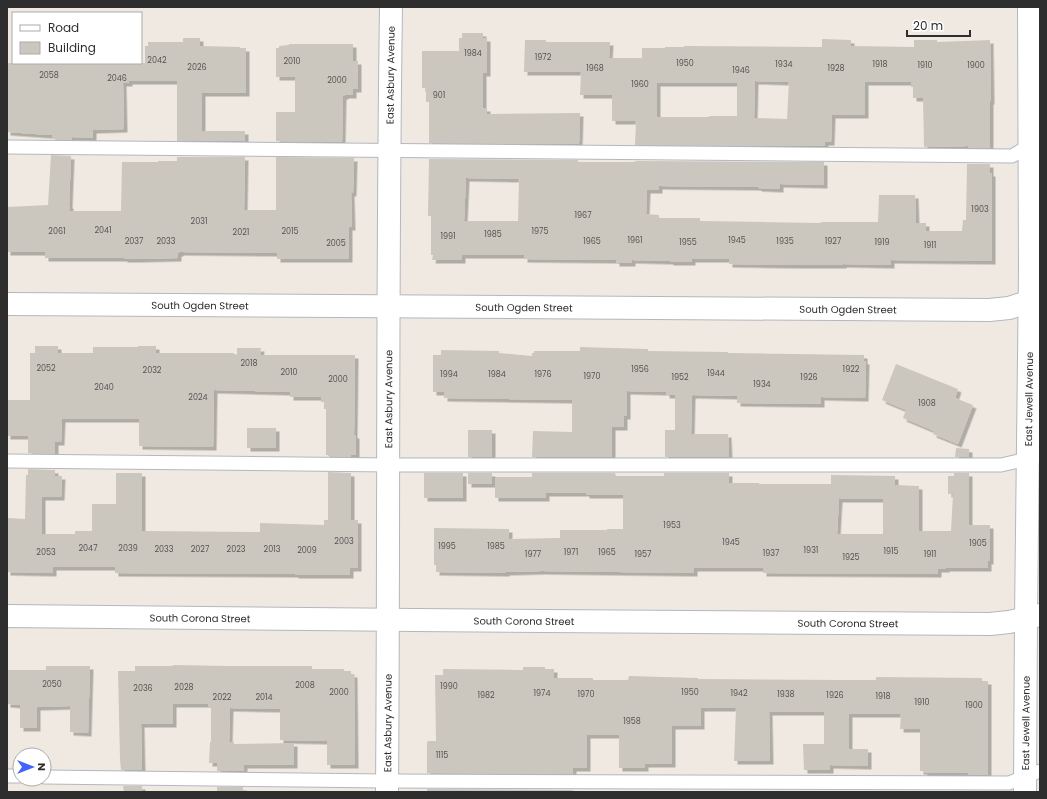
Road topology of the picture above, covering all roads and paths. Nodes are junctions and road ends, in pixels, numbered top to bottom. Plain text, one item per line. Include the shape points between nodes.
1 (391, 7) edge
2 (1029, 7) edge
3 (1035, 143) edge
4 (7, 147) edge
5 (390, 150) junction
6 (1035, 299) edge
7 (7, 304) edge
8 (389, 307) junction
9 (1034, 457) edge
10 (7, 461) edge
11 (389, 465) junction
12 (7, 616) edge
13 (1033, 617) edge
14 (388, 620) junction
15 (52, 777) edge
16 (1030, 780) edge
17 (387, 786) edge

1 - 5 street, East Asbury Avenue
2 - 3 street, East Jewell Avenue
3 - 5 lane via 1012,156
3 - 6 street, East Jewell Avenue
4 - 5 lane
5 - 8 street, East Asbury Avenue
6 - 8 street, South Ogden Street via 1009,308 989,310
6 - 9 street, East Jewell Avenue
7 - 8 street, South Ogden Street
8 - 11 street, East Asbury Avenue
9 - 11 lane via 1001,465
9 - 13 street, East Jewell Avenue
10 - 11 lane
11 - 14 street, East Asbury Avenue
12 - 14 street, South Corona Street
13 - 14 street, South Corona Street via 990,624
13 - 16 street, East Jewell Avenue
14 - 17 street, East Asbury Avenue
15 - 17 lane
16 - 17 lane via 1009,783

